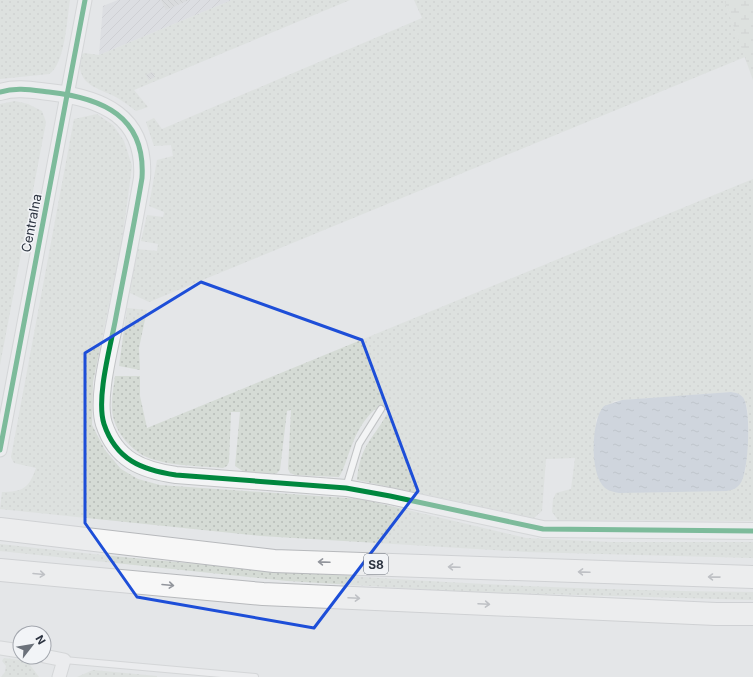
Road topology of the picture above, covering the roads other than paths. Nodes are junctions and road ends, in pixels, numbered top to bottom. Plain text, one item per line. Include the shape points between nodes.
1 (85, 0) edge
2 (0, 92) edge
3 (67, 94) junction
4 (381, 409) dead end
5 (0, 450) edge
6 (346, 488) junction
7 (0, 529) edge
8 (753, 531) edge
9 (0, 570) edge
10 (753, 577) edge
11 (753, 614) edge
12 (0, 648) edge
13 (12, 650) edge
14 (52, 658) edge
15 (64, 660) junction
16 (59, 677) edge
17 (255, 677) edge

1 - 3 street, Centralna
2 - 3 street via 19,88
3 - 5 street, Centralna
3 - 6 street via 107,107 125,120 134,132 143,161 102,401 104,424 120,453 152,472
4 - 6 lane via 359,444
6 - 8 street via 542,529
10 -> 7 highway, S8 via 274,561
9 -> 11 highway via 263,594
12 - 13 street
14 - 15 street
15 - 16 street
15 - 17 lane

